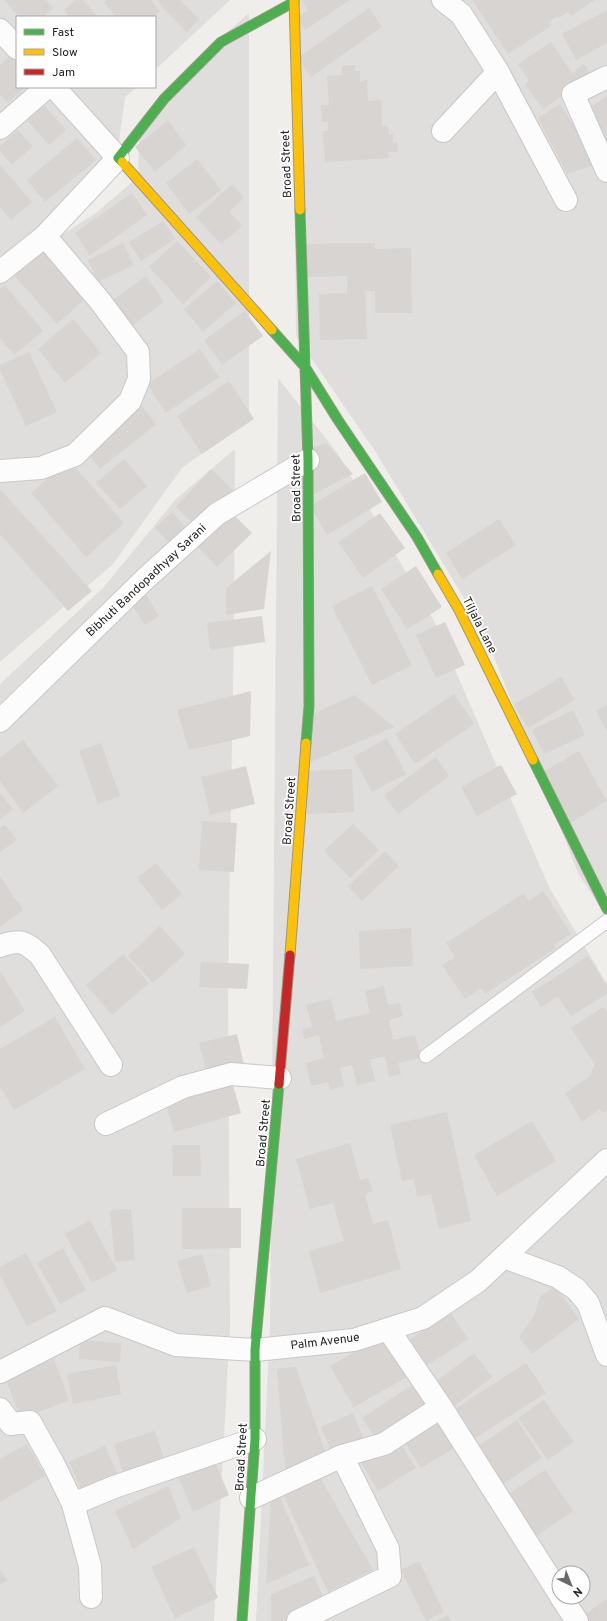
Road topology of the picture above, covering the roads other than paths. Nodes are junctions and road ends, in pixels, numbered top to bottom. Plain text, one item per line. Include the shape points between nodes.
1 (443, 0) edge
2 (294, 1) edge
3 (0, 30) edge
4 (16, 47) edge
5 (498, 72) junction
6 (607, 77) edge
7 (46, 88) edge
8 (55, 88) edge
9 (0, 128) edge
10 (442, 131) dead end
11 (118, 158) junction
12 (607, 170) edge
13 (566, 200) dead end
14 (45, 236) junction
15 (0, 272) edge
16 (305, 368) junction
17 (308, 460) junction
18 (0, 471) edge
19 (0, 721) edge
20 (607, 909) edge
21 (607, 921) edge
22 (0, 946) edge
23 (426, 1056) dead end
24 (111, 1065) dead end
25 (280, 1078) junction
26 (106, 1124) dead end
27 (607, 1160) edge
28 (504, 1257) junction
29 (388, 1329) junction
30 (255, 1350) junction
31 (607, 1355) edge
32 (0, 1372) edge
33 (441, 1407) junction
34 (0, 1409) edge
35 (255, 1439) junction
36 (342, 1456) junction
37 (251, 1498) junction
38 (73, 1504) junction
39 (551, 1581) edge
40 (91, 1597) dead end
41 (566, 1605) edge
42 (242, 1621) edge
43 (298, 1621) edge
44 (576, 1621) edge

1 - 5 street via 460,14
2 - 11 street via 221,42 164,99
2 - 16 street, Broad Street
3 - 4 street
5 - 10 street
5 - 13 street
6 - 12 street via 573,94
7 - 9 street
8 - 11 street
11 - 14 street
11 - 16 street, Tiljala Lane
14 - 15 street
14 - 18 street via 100,301 138,352 139,379 130,401 76,455 41,468
16 - 17 street, Broad Street
16 - 20 street, Tiljala Lane via 418,537 459,610
17 - 19 street, Bibhuti Bandopadhyay Sarani via 217,514 144,580
17 - 25 street, Broad Street via 309,706
21 - 23 lane
22 - 24 street via 14,942 28,944 40,955
25 - 26 street via 231,1074 183,1087
25 - 30 street, Broad Street
27 - 28 street, Palm Avenue
28 - 29 street, Palm Avenue via 478,1281 423,1318
28 - 31 street via 558,1276 576,1289 588,1303
29 - 30 street, Palm Avenue via 354,1340
29 - 33 street
30 - 32 street, Palm Avenue via 176,1345 105,1318
30 - 35 street, Broad Street
33 - 36 street via 384,1444
33 - 39 street
34 - 38 street via 11,1424 30,1422
35 - 37 street, Broad Street
35 - 38 street via 114,1487
36 - 37 street
36 - 43 street via 388,1549 390,1576
37 - 42 street, Broad Street
38 - 40 street via 90,1566
41 - 44 street

